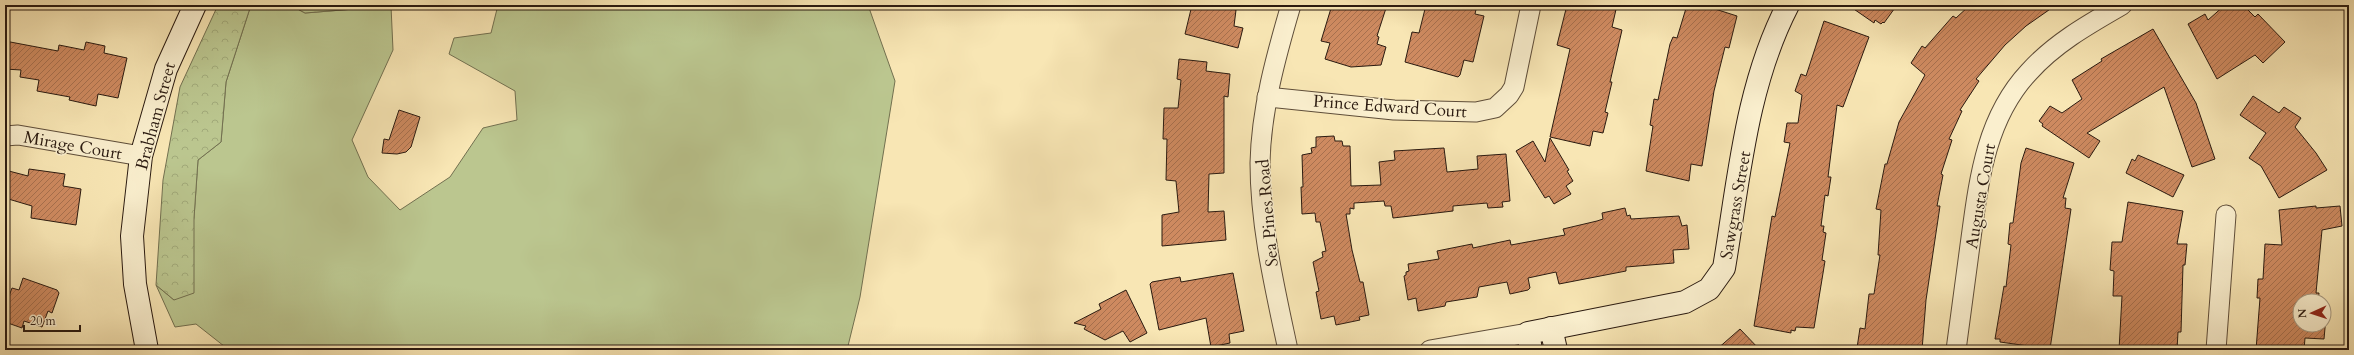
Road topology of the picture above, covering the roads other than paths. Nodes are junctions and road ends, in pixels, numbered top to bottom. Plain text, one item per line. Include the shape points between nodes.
1 (195, 5) edge
2 (1291, 5) edge
3 (1531, 5) edge
4 (1788, 5) edge
5 (2122, 5) edge
6 (1268, 97) junction
7 (5, 136) edge
8 (141, 156) junction
9 (2226, 214) dead end
10 (1551, 328) junction
11 (1530, 341) edge
12 (147, 350) edge
13 (1288, 350) edge
14 (1430, 350) edge
15 (1556, 350) edge
16 (1956, 350) edge
17 (2216, 350) edge

1 - 8 street, Brabham Street via 166,69
2 - 6 street, Sea Pines Road via 1277,51
3 - 6 street, Prince Edward Court via 1514,87 1510,96 1495,108 1476,112 1394,110
4 - 10 street, Sawgrass Street via 1767,51 1757,83 1724,268 1713,284 1709,289 1685,302
5 - 16 street, Augusta Court via 2084,27 2045,56 2023,79 2002,111 1981,167
6 - 13 street, Sea Pines Road via 1260,163 1268,252
7 - 8 street, Mirage Court via 18,135
8 - 12 street, Brabham Street via 132,236 135,284
9 - 17 street
10 - 11 street, Sawgrass Street
10 - 15 street
11 - 14 street, Sawgrass Street

